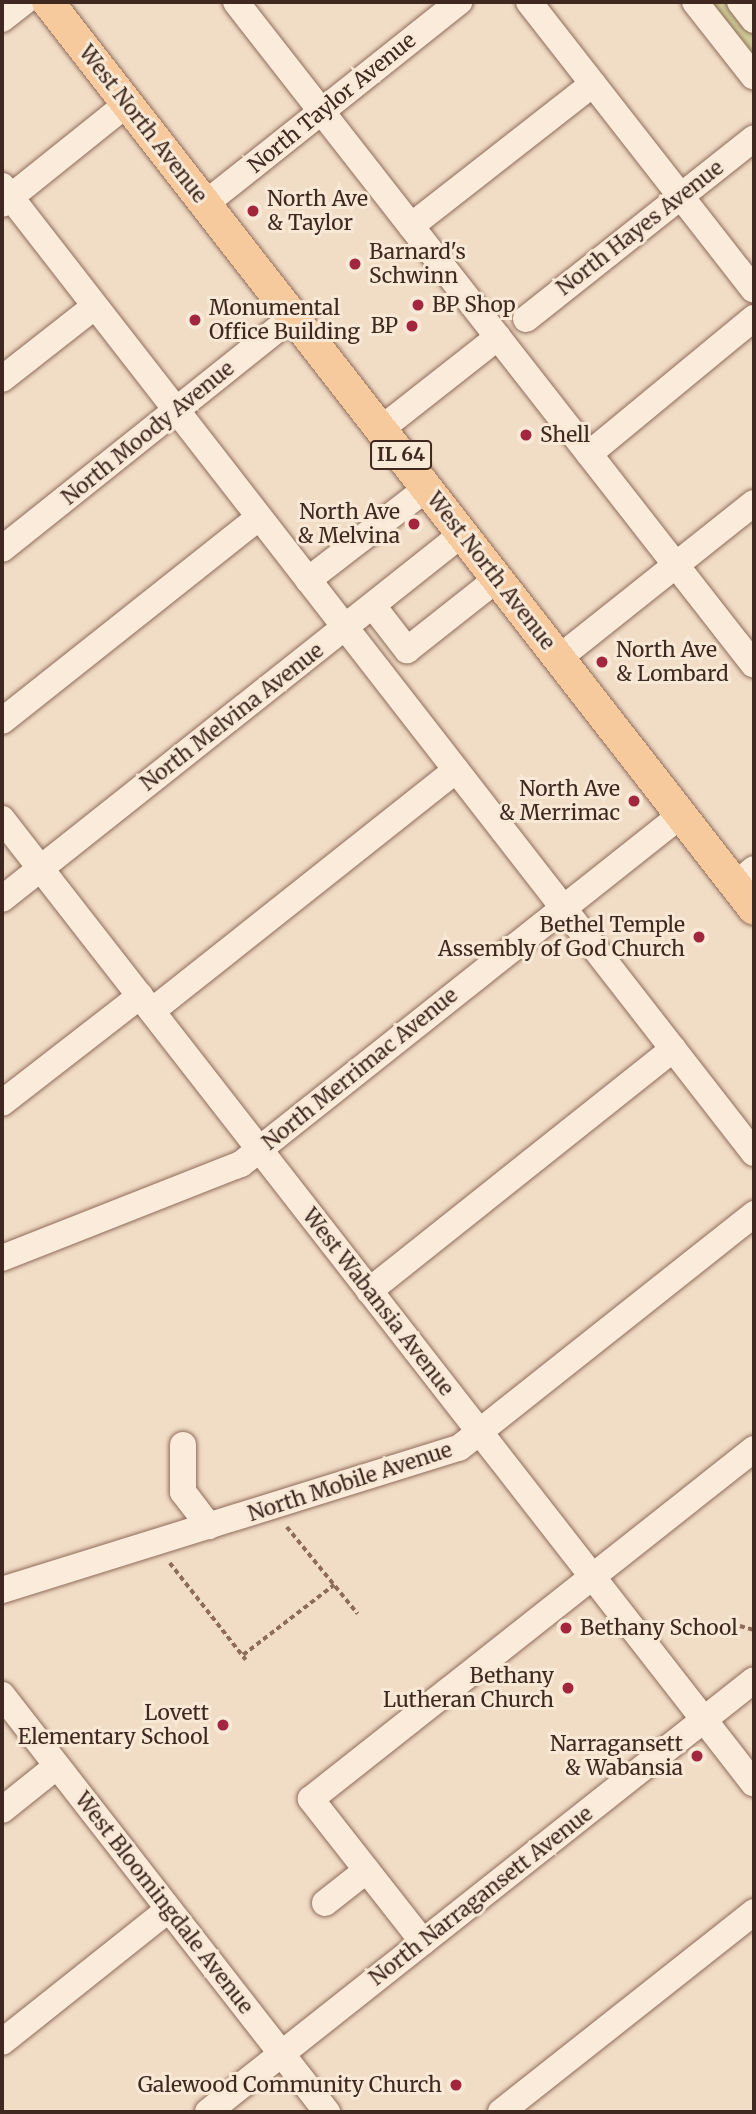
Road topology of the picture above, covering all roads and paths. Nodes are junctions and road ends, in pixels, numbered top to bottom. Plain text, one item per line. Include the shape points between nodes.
1 (24, 2) edge
2 (48, 2) edge
3 (236, 2) edge
4 (458, 2) edge
5 (529, 2) edge
6 (695, 2) edge
7 (740, 2) edge
8 (2, 19) edge
9 (754, 20) edge
10 (754, 77) edge
11 (593, 84) junction
12 (127, 104) junction
13 (321, 111) junction
14 (754, 138) edge
15 (5, 196) edge
16 (681, 196) junction
17 (205, 204) junction
18 (411, 226) junction
19 (754, 290) edge
20 (95, 306) junction
21 (293, 317) junction
22 (754, 318) edge
23 (526, 319) dead end
24 (498, 337) junction
25 (2, 379) edge
26 (176, 410) junction
27 (381, 429) junction
28 (589, 454) junction
29 (427, 488) junction
30 (754, 503) edge
31 (259, 517) junction
32 (462, 534) junction
33 (2, 549) edge
34 (676, 565) junction
35 (497, 579) junction
36 (308, 580) junction
37 (373, 606) junction
38 (345, 628) junction
39 (559, 658) junction
40 (754, 665) edge
41 (2, 721) edge
42 (456, 770) junction
43 (681, 815) junction
44 (2, 819) edge
45 (41, 869) junction
46 (745, 877) edge
47 (2, 899) edge
48 (563, 908) junction
49 (754, 909) edge
50 (146, 1004) junction
51 (673, 1049) junction
52 (2, 1103) edge
53 (258, 1150) junction
54 (754, 1153) edge
55 (753, 1219) edge
56 (2, 1258) edge
57 (369, 1291) junction
58 (480, 1433) junction
59 (183, 1445) dead end
60 (754, 1449) edge
61 (209, 1526) junction
62 (287, 1527) dead end
63 (170, 1563) dead end
64 (592, 1576) junction
65 (334, 1585) junction
66 (2, 1590) edge
67 (358, 1614) dead end
68 (740, 1626) dead end
69 (754, 1630) edge
70 (243, 1655) junction
71 (246, 1660) dead end
72 (754, 1680) edge
73 (2, 1695) edge
74 (704, 1720) junction
75 (57, 1766) junction
76 (754, 1784) edge
77 (2, 1810) edge
78 (367, 1870) junction
79 (325, 1903) dead end
80 (169, 1909) junction
81 (754, 1912) edge
82 (423, 1942) junction
83 (2, 2042) edge
84 (282, 2054) junction
85 (208, 2112) edge
86 (327, 2112) edge
87 (501, 2112) edge

1 - 8 street
2 - 12 main road, West North Avenue / IL 64
3 - 13 street
4 - 13 street, North Taylor Avenue
5 - 11 street
6 - 10 street
7 - 9 street
11 - 16 street
11 - 18 street
12 - 15 street
12 - 17 main road, West North Avenue / IL 64
13 - 17 street, North Taylor Avenue
13 - 18 street
14 - 16 street, North Hayes Avenue
15 - 20 street
16 - 19 street
16 - 23 street, North Hayes Avenue
17 - 21 main road, West North Avenue / IL 64
18 - 24 street
20 - 25 street
20 - 26 street
21 - 26 street, North Moody Avenue
21 - 27 main road, West North Avenue / IL 64
22 - 28 street
24 - 27 street
24 - 28 street
26 - 31 street
26 - 33 street, North Moody Avenue
27 - 29 main road, West North Avenue / IL 64
28 - 34 street
29 - 32 main road, West North Avenue / IL 64
29 - 36 street
30 - 34 street
31 - 36 street
31 - 41 street
32 - 35 main road, West North Avenue / IL 64
32 - 37 street, North Melvina Avenue
34 - 39 street
34 - 40 street
35 - 37 street via 407,650
35 - 39 main road, West North Avenue / IL 64
36 - 38 street
37 - 38 street, North Melvina Avenue
38 - 42 street
38 - 45 street, North Melvina Avenue
39 - 43 main road, West North Avenue / IL 64
42 - 48 street
42 - 50 street
43 - 46 main road, West North Avenue / IL 64
43 - 48 street, North Merrimac Avenue
44 - 45 street, West Wabansia Avenue
45 - 47 street, North Melvina Avenue
45 - 50 street, West Wabansia Avenue
46 - 49 main road, West North Avenue / IL 64
48 - 51 street
48 - 53 street, North Merrimac Avenue
50 - 52 street
50 - 53 street, West Wabansia Avenue
51 - 54 street
51 - 57 street
53 - 56 street, North Merrimac Avenue via 241,1164
53 - 57 street, West Wabansia Avenue
55 - 58 street, North Mobile Avenue
57 - 58 street, West Wabansia Avenue
58 - 61 street, North Mobile Avenue via 459,1448
58 - 64 street, West Wabansia Avenue
59 - 61 street via 183,1492
60 - 64 street
61 - 66 street, North Mobile Avenue
62 - 65 path
63 - 70 path
64 - 74 street, West Wabansia Avenue
64 - 78 street via 311,1799
65 - 67 path
65 - 70 path
68 - 69 path
70 - 71 path
72 - 74 street, North Narragansett Avenue
73 - 75 street, West Bloomingdale Avenue
74 - 76 street, West Wabansia Avenue
74 - 82 street, North Narragansett Avenue
75 - 77 street
75 - 80 street, West Bloomingdale Avenue
78 - 79 street
78 - 82 street
80 - 83 street
80 - 84 street, West Bloomingdale Avenue
81 - 87 street
82 - 84 street, North Narragansett Avenue
84 - 85 street, North Narragansett Avenue
84 - 86 street, West Bloomingdale Avenue

